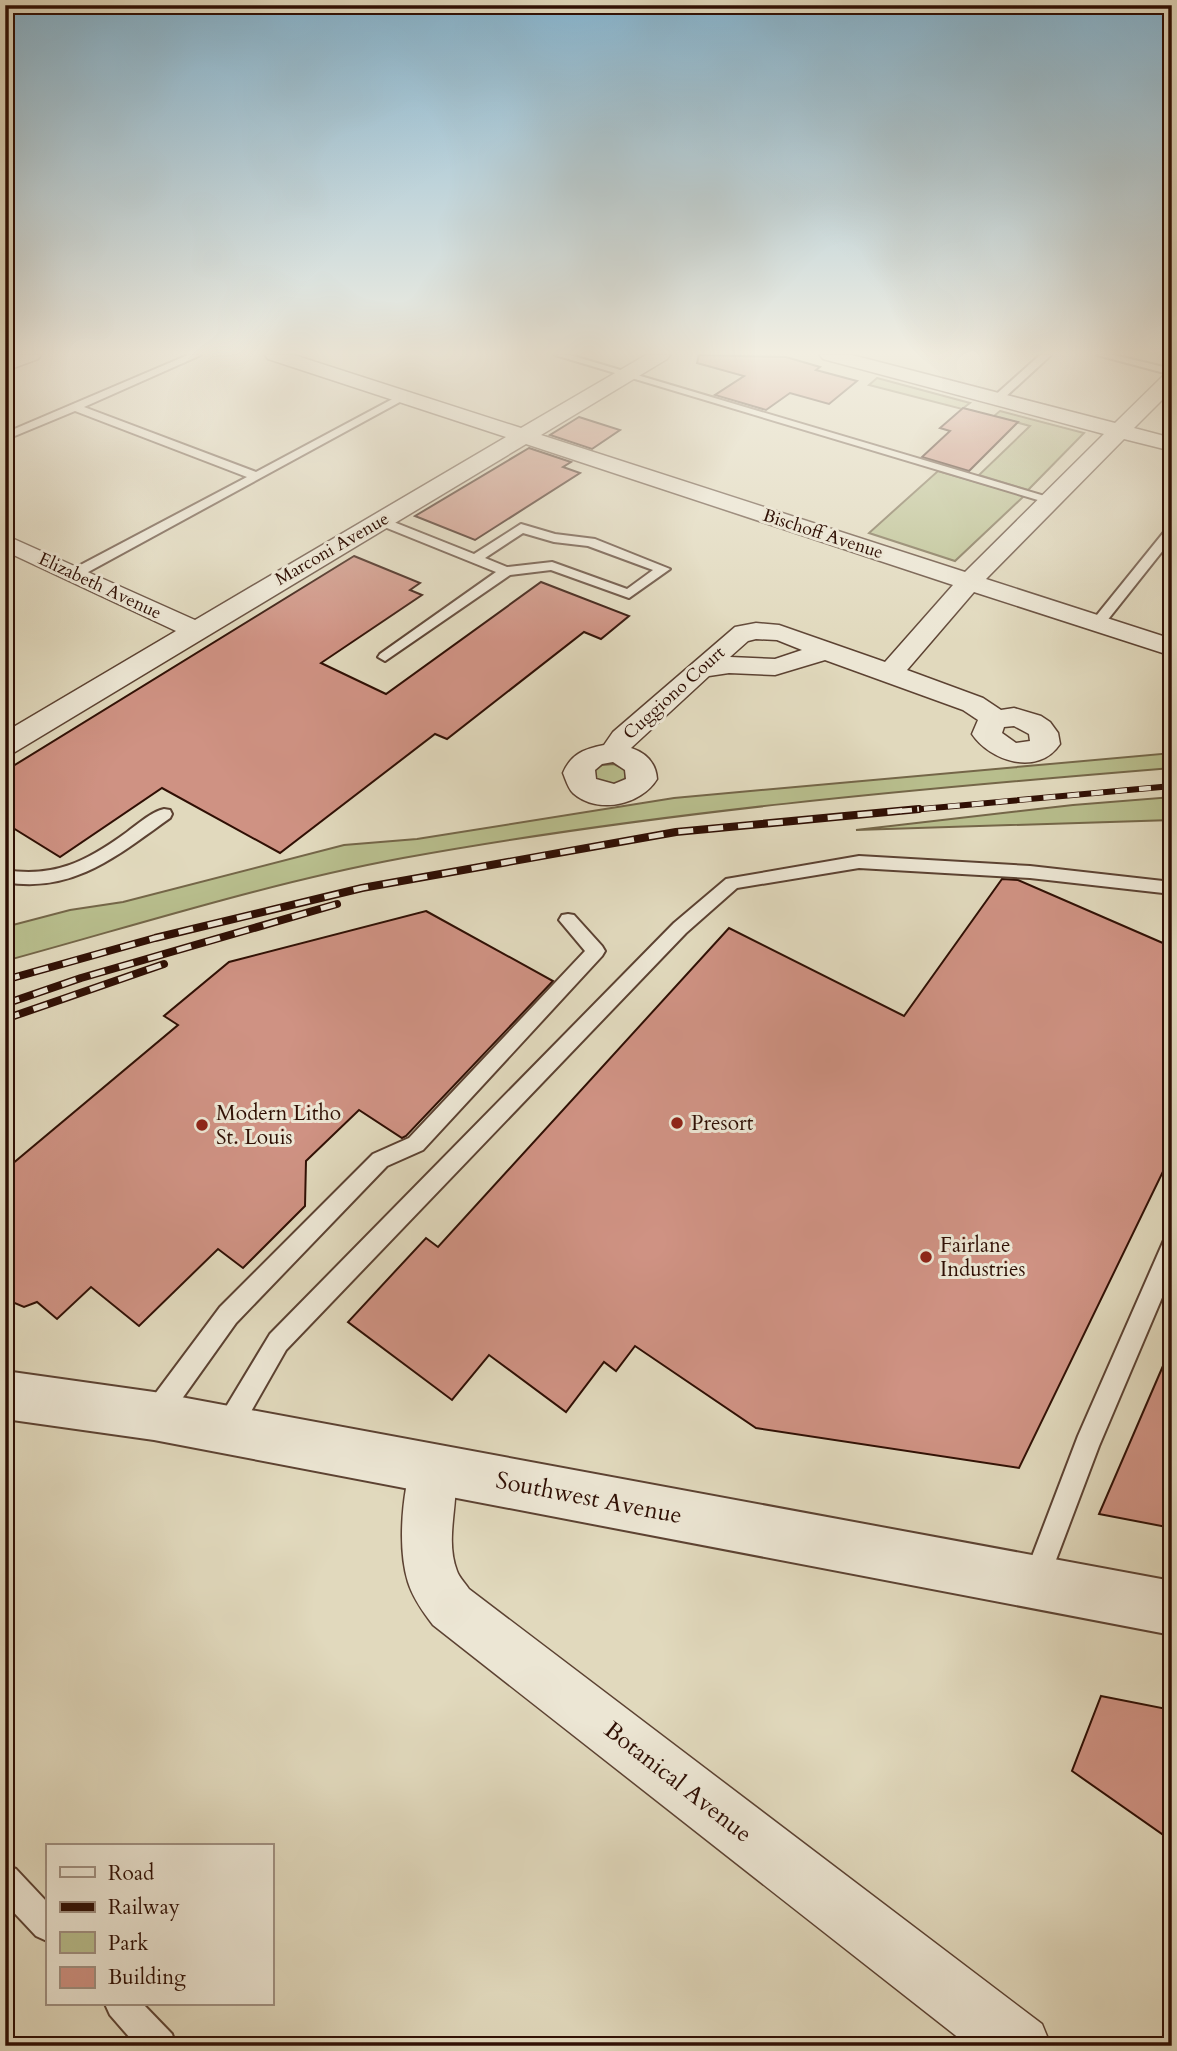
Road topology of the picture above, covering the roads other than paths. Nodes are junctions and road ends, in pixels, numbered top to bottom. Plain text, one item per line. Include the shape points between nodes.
1 (188, 451) edge
2 (305, 451) edge
3 (500, 451) edge
4 (570, 451) edge
5 (886, 451) edge
6 (1099, 451) edge
7 (256, 477) junction
8 (1052, 500) junction
9 (381, 521) junction
10 (1172, 530) edge
11 (5, 542) edge
12 (475, 559) junction
13 (506, 571) junction
14 (74, 574) junction
15 (969, 582) junction
16 (1097, 624) junction
17 (195, 630) junction
18 (1172, 648) edge
19 (833, 651) junction
20 (385, 657) dead end
21 (699, 670) junction
22 (890, 673) junction
23 (996, 719) dead end
24 (5, 745) edge
25 (612, 754) dead end
26 (164, 814) dead end
27 (5, 876) edge
28 (1172, 888) edge
29 (568, 920) dead end
30 (1172, 1247) edge
31 (5, 1395) edge
32 (154, 1416) junction
33 (227, 1430) junction
34 (433, 1469) junction
35 (1035, 1581) junction
36 (1172, 1608) edge
37 (5, 1880) edge
38 (46, 1924) edge
39 (123, 2006) edge
40 (160, 2046) edge
41 (1020, 2046) edge

1 - 7 lane
2 - 7 lane
3 - 9 street, Marconi Avenue
4 - 15 street, Bischoff Avenue
5 - 8 lane
6 - 8 street
7 - 14 lane
8 - 15 street
9 - 12 lane
9 - 17 street, Marconi Avenue
10 - 16 lane
11 - 14 street, Elizabeth Avenue
12 - 13 lane
12 - 13 lane via 522,528 590,542 663,569 629,594 552,566
13 - 20 lane
14 - 17 street, Elizabeth Avenue
15 - 16 street, Bischoff Avenue
15 - 22 street
16 - 18 street, Bischoff Avenue
17 - 24 street, Marconi Avenue
19 - 21 street via 776,667 729,663
19 - 21 street, Cuggiono Court via 775,631 747,631
19 - 22 street
21 - 25 street, Cuggiono Court via 623,737
22 - 23 street via 973,704
26 - 27 lane via 74,872 34,879
28 - 33 lane via 1030,872 859,862 732,883 680,928 278,1342
29 - 32 lane via 596,951 416,1144 380,1160 228,1315
30 - 35 lane via 1087,1445
31 - 32 street, Southwest Avenue
32 - 33 street, Southwest Avenue
33 - 34 street, Southwest Avenue
34 - 35 street, Southwest Avenue
34 - 41 street, Botanical Avenue via 427,1540 433,1581 451,1607
35 - 36 street, Southwest Avenue
37 - 38 lane
39 - 40 lane

